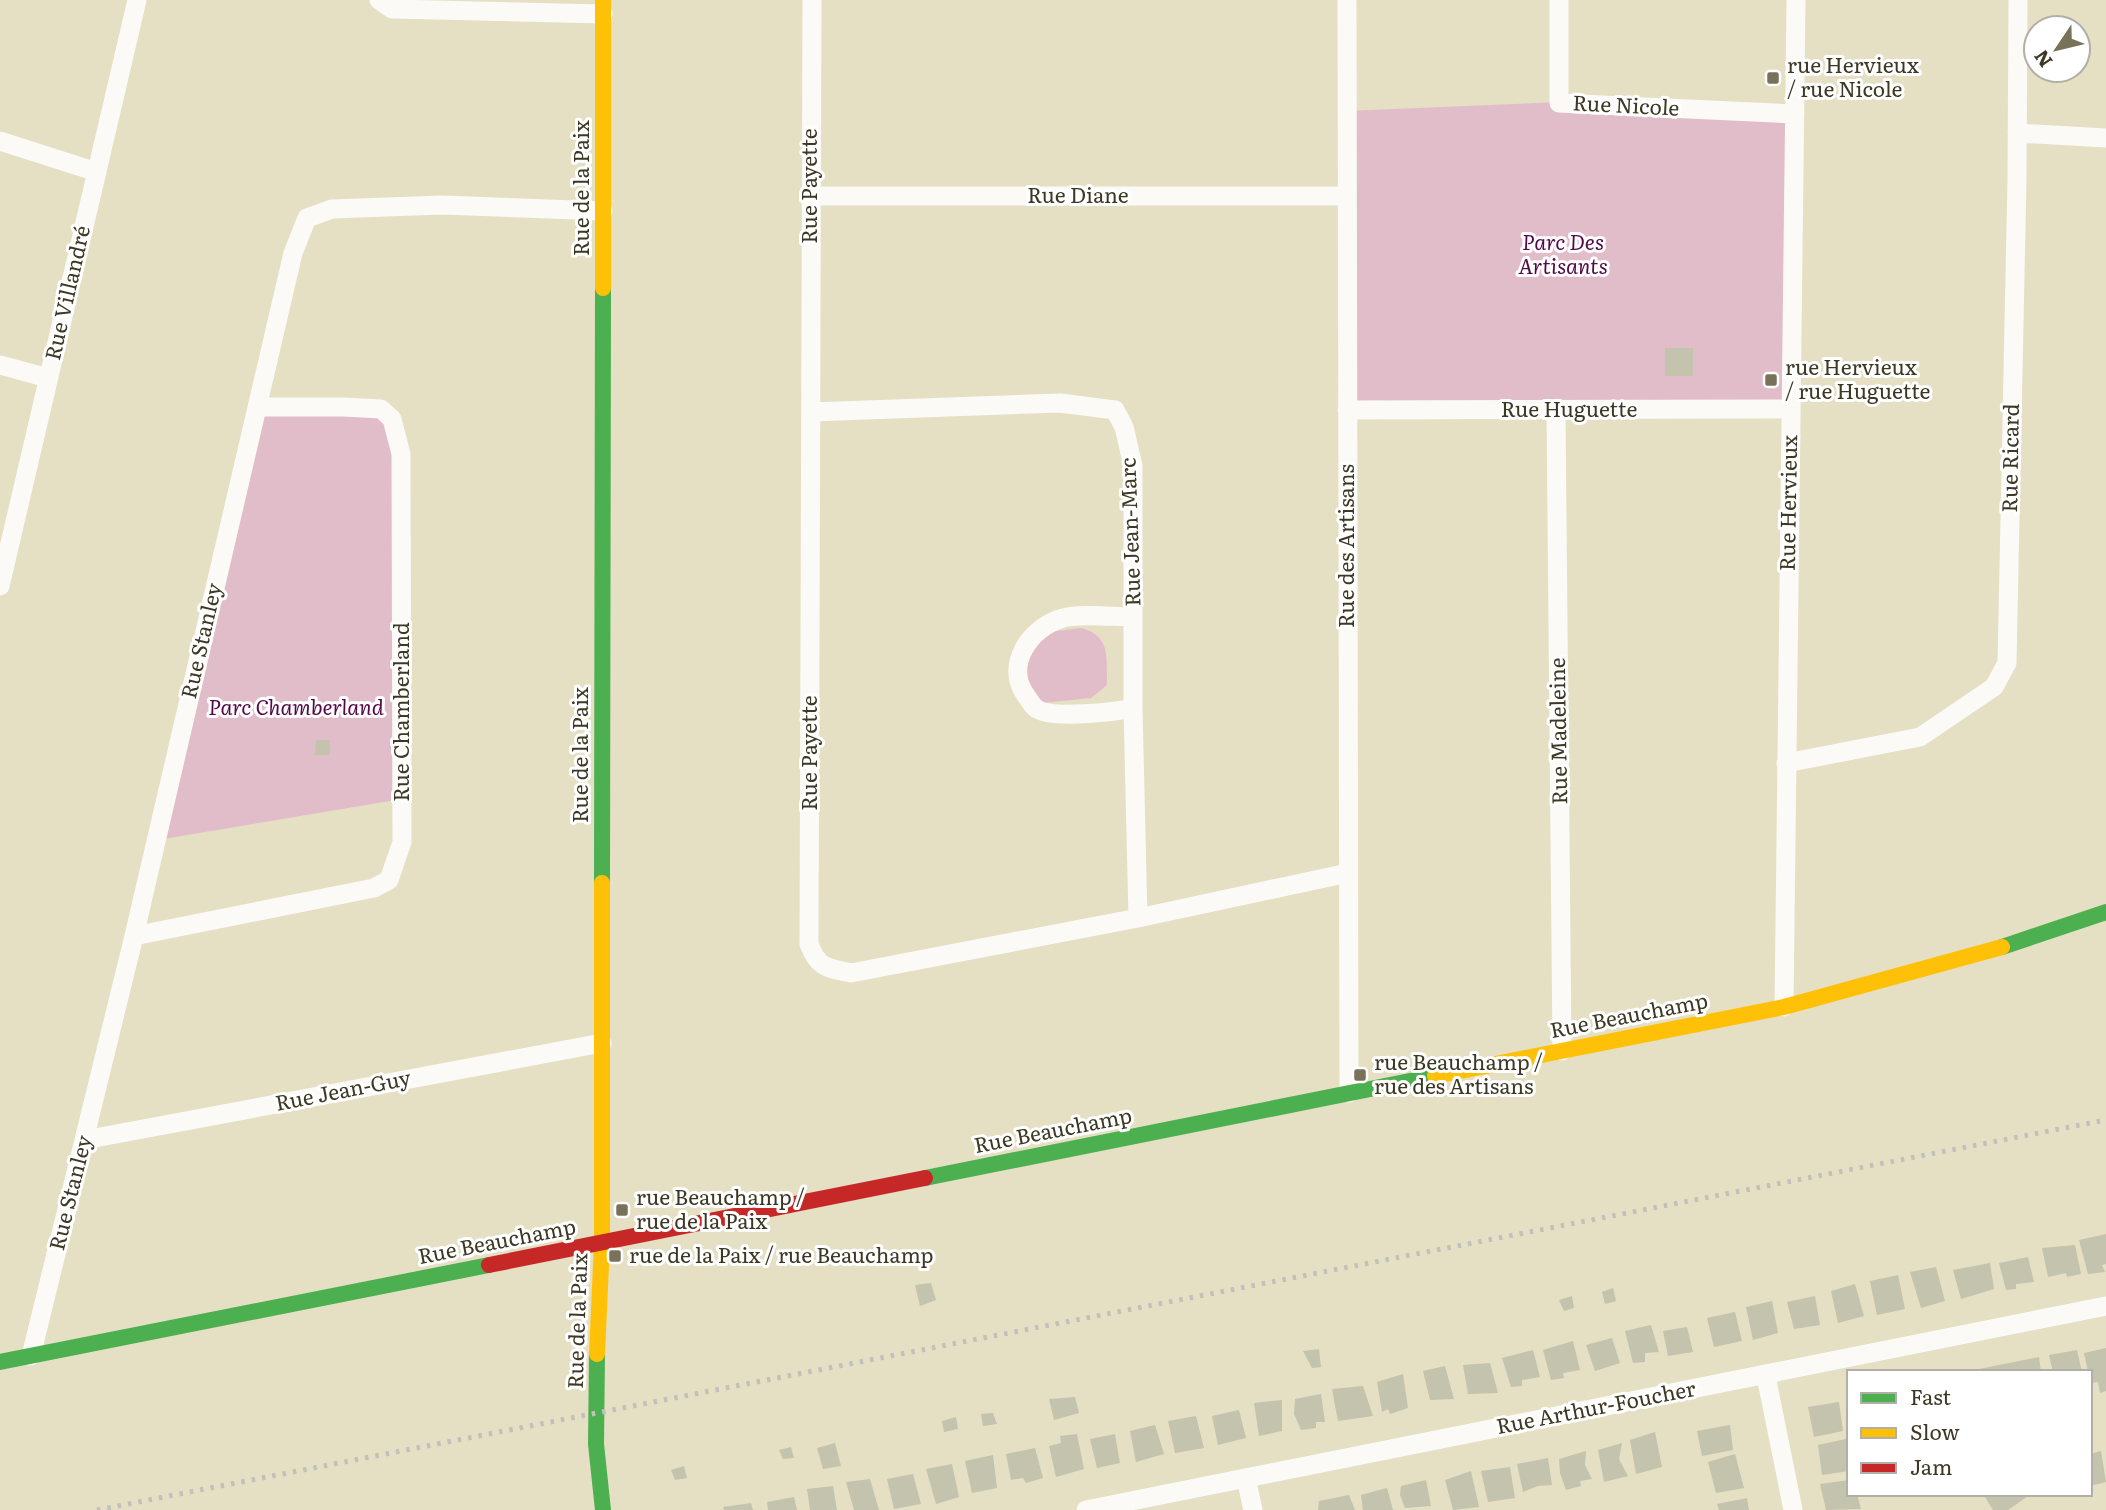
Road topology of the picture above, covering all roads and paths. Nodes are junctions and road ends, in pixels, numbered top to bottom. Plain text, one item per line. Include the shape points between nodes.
1 (137, 0) edge
2 (379, 0) edge
3 (812, 0) edge
4 (1347, 0) edge
5 (1559, 0) edge
6 (1796, 0) edge
7 (2018, 0) edge
8 (603, 7) edge
9 (1795, 114) junction
10 (2017, 133) junction
11 (2106, 138) edge
12 (0, 141) edge
13 (97, 172) junction
14 (810, 196) junction
15 (1346, 196) junction
16 (603, 211) junction
17 (0, 365) edge
18 (48, 378) junction
19 (257, 407) junction
20 (1791, 409) junction
21 (1346, 410) junction
22 (1556, 410) junction
23 (811, 412) junction
24 (0, 586) edge
25 (1133, 617) junction
26 (1133, 708) junction
27 (1786, 763) junction
28 (1348, 873) junction
29 (2106, 912) edge
30 (1138, 919) junction
31 (134, 936) junction
32 (1784, 1007) junction
33 (602, 1043) junction
34 (1562, 1051) junction
35 (1349, 1093) junction
36 (84, 1140) junction
37 (602, 1243) junction
38 (2106, 1306) edge
39 (31, 1356) junction
40 (0, 1362) edge
41 (1766, 1376) junction
42 (1246, 1478) junction
43 (603, 1510) edge
44 (1086, 1510) edge
45 (1253, 1510) edge
46 (1793, 1510) edge

1 - 13 street, Rue Villandré
2 - 8 street via 392,9
3 - 14 street, Rue Payette
4 - 15 street, Rue des Artisans
5 - 9 street, Rue Nicole via 1559,103
6 - 9 street, Rue Hervieux
7 - 10 street, Rue Ricard
8 - 16 street, Rue de la Paix
9 - 20 street, Rue Hervieux
10 - 11 street
10 - 27 street, Rue Ricard via 2007,663 1994,687 1920,737
12 - 13 street
13 - 18 street, Rue Villandré
14 - 15 street, Rue Diane
14 - 23 street, Rue Payette
15 - 21 street, Rue des Artisans
16 - 19 street, Rue Stanley via 442,205 332,209 307,218 293,253
16 - 33 street, Rue de la Paix
17 - 18 street
18 - 24 street, Rue Villandré
19 - 31 street, Rue Stanley
19 - 31 street, Rue Chamberland via 381,410 392,419 401,454 402,842 389,880 374,888
20 - 22 street, Rue Huguette
20 - 27 street, Rue Hervieux
21 - 22 street, Rue Huguette
21 - 28 street, Rue des Artisans
22 - 34 street, Rue Madeleine
23 - 25 street, Rue Jean-Marc via 1060,403 1115,410 1133,466
23 - 30 street, Rue Payette via 809,944 815,960 829,969 851,973
25 - 26 street, Rue Jean-Marc
25 - 26 street via 1064,617 1041,628 1025,644 1018,667 1021,689 1036,709 1055,715
26 - 30 street, Rue Jean-Marc
27 - 32 street, Rue Hervieux
28 - 30 street, Rue Payette
28 - 35 street, Rue des Artisans
29 - 32 street, Rue Beauchamp via 1979,955
31 - 36 street, Rue Stanley
32 - 34 street, Rue Beauchamp
33 - 36 street, Rue Jean-Guy
33 - 37 street, Rue de la Paix
34 - 35 street, Rue Beauchamp
35 - 37 street, Rue Beauchamp
36 - 39 street, Rue Stanley
37 - 39 street, Rue Beauchamp
37 - 43 street, Rue de la Paix via 596,1412
38 - 41 street, Rue Arthur-Foucher
39 - 40 street, Rue Beauchamp
41 - 42 street, Rue Arthur-Foucher
41 - 46 street
42 - 44 street, Rue Arthur-Foucher
42 - 45 street

